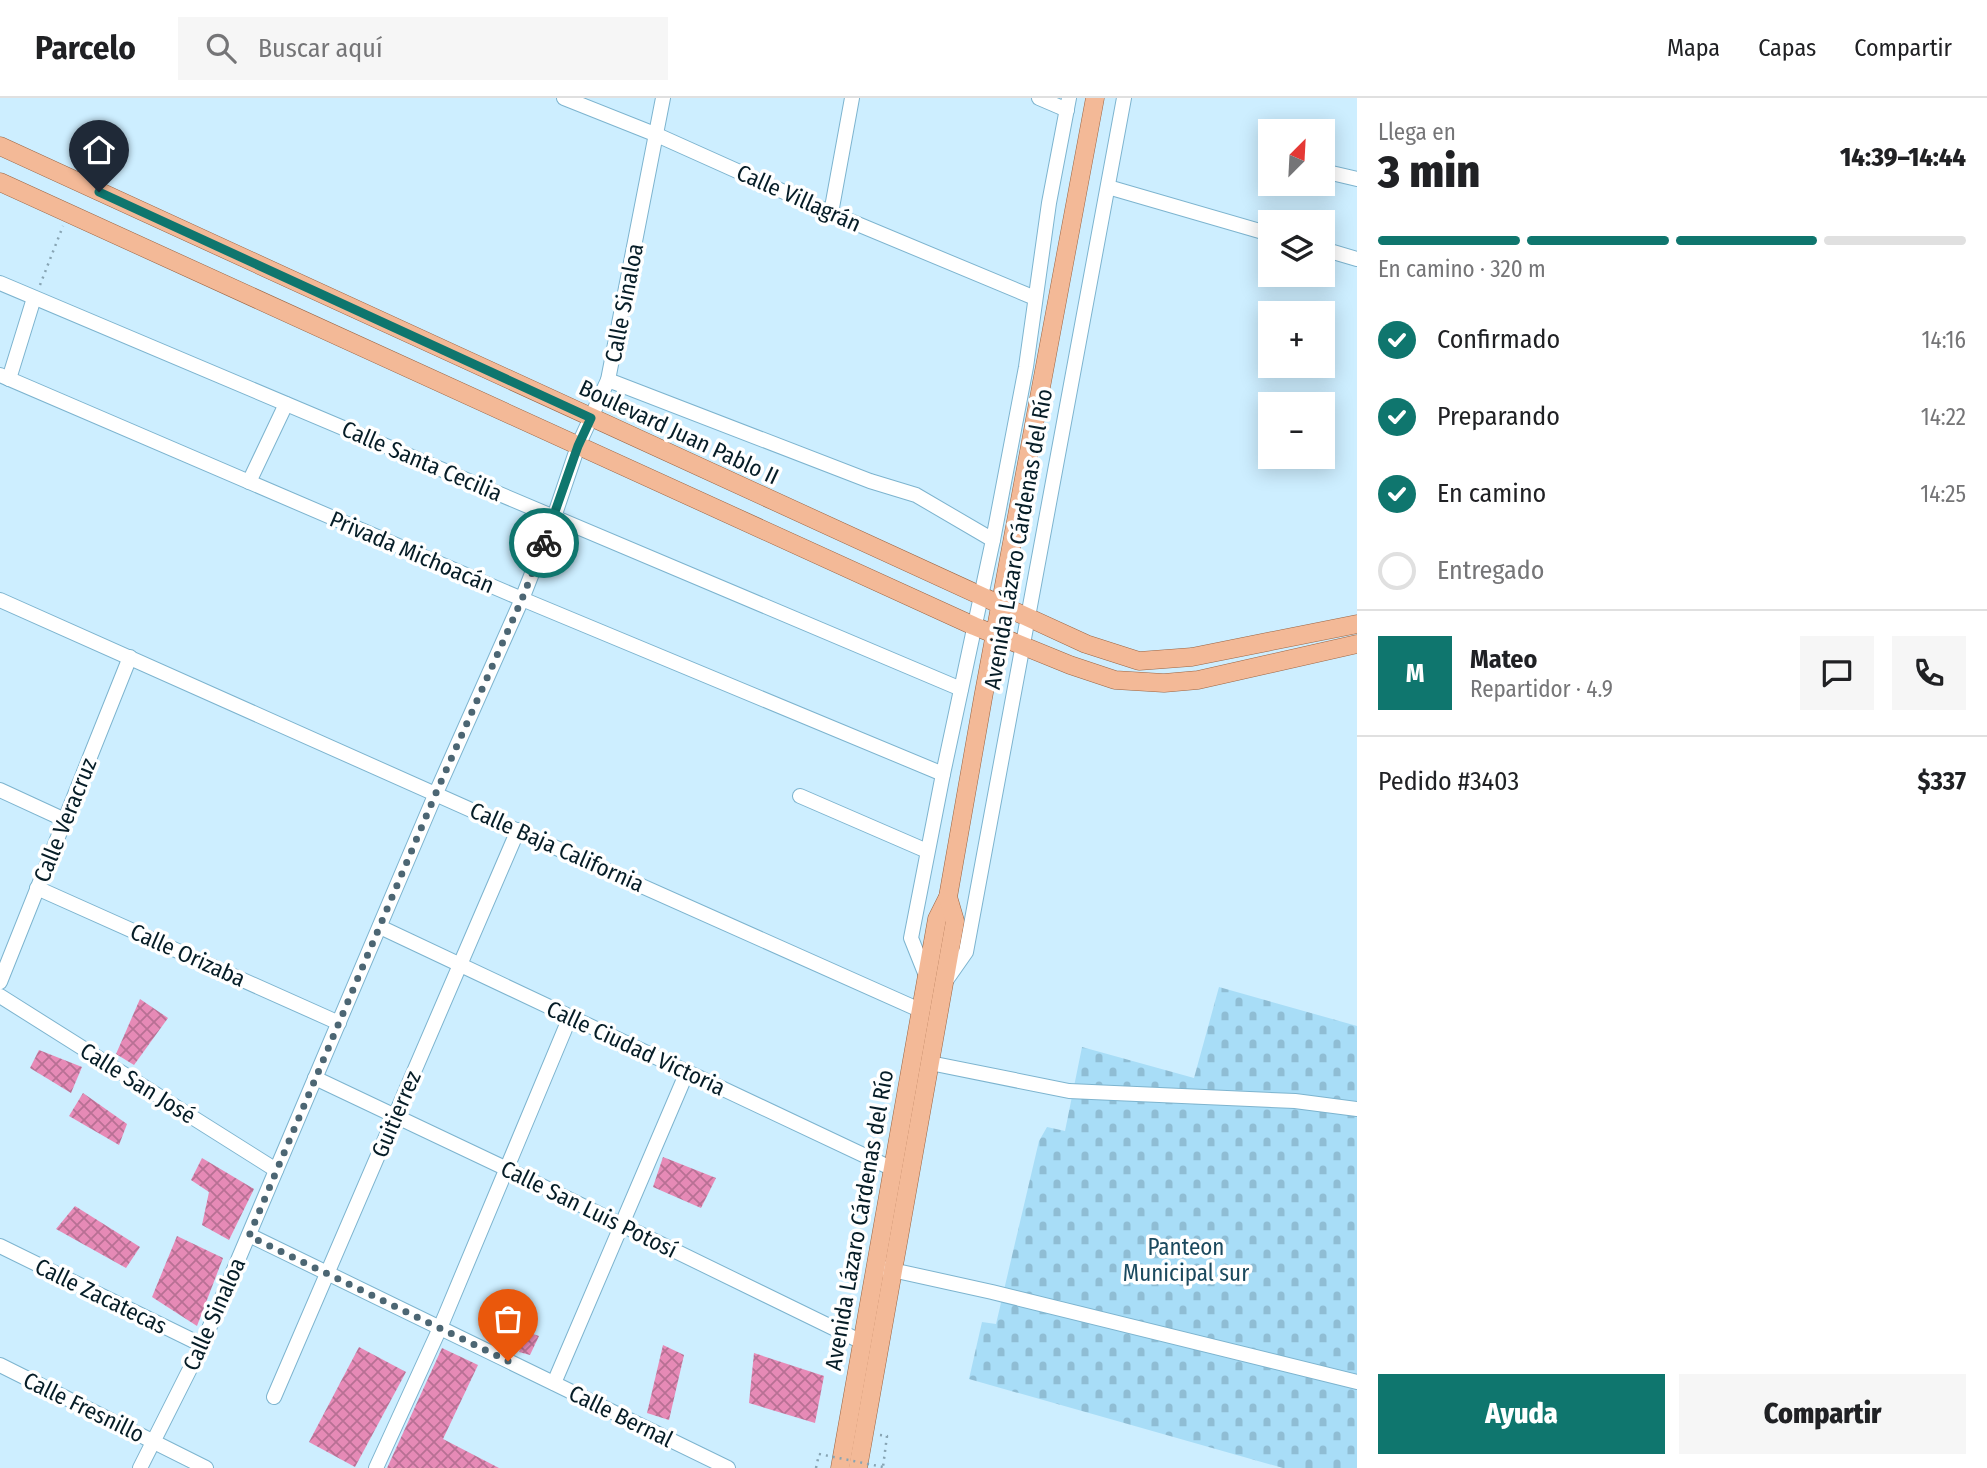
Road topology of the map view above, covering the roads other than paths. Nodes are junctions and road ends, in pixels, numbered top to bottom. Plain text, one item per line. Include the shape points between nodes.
1 (564, 98) edge
2 (663, 98) edge
3 (852, 98) edge
4 (1039, 98) edge
5 (1095, 98) edge
6 (1124, 98) edge
7 (1068, 104) edge
8 (657, 135) junction
9 (0, 146) edge
10 (1335, 174) edge
11 (1357, 179) edge
12 (0, 182) edge
13 (1108, 187) junction
14 (831, 212) junction
15 (1258, 231) edge
16 (1335, 253) edge
17 (1357, 259) edge
18 (0, 283) edge
19 (34, 298) junction
20 (1035, 298) junction
21 (4, 377) edge
22 (608, 380) junction
23 (286, 404) junction
24 (591, 418) junction
25 (578, 446) junction
26 (250, 482) junction
27 (554, 517) junction
28 (993, 540) junction
29 (981, 597) junction
30 (522, 599) junction
31 (0, 600) edge
32 (1001, 607) junction
33 (1028, 618) junction
34 (1357, 624) edge
35 (974, 626) junction
36 (995, 635) junction
37 (1357, 644) edge
38 (1024, 648) junction
39 (130, 657) junction
40 (961, 689) junction
41 (943, 774) junction
42 (0, 790) edge
43 (436, 793) junction
44 (800, 796) dead end
45 (65, 820) junction
46 (518, 830) junction
47 (927, 851) junction
48 (37, 888) junction
49 (380, 927) junction
50 (460, 965) junction
51 (0, 980) edge
52 (936, 981) junction
53 (0, 996) edge
54 (922, 1011) junction
55 (570, 1017) junction
56 (339, 1023) junction
57 (930, 1063) junction
58 (687, 1072) junction
59 (315, 1078) junction
60 (1357, 1109) edge
61 (395, 1115) junction
62 (507, 1169) junction
63 (893, 1169) junction
64 (276, 1170) junction
65 (622, 1225) junction
66 (249, 1236) junction
67 (0, 1246) edge
68 (884, 1268) junction
69 (328, 1274) junction
70 (440, 1328) junction
71 (862, 1342) junction
72 (202, 1345) junction
73 (0, 1365) edge
74 (1357, 1382) edge
75 (554, 1383) junction
76 (274, 1397) dead end
77 (154, 1442) junction
78 (140, 1468) edge
79 (206, 1468) edge
80 (376, 1468) edge
81 (728, 1468) edge
82 (840, 1468) edge
83 (858, 1468) edge

1 - 8 street, Calle Villagrán
2 - 8 street, Calle Sinaloa
3 - 14 street
4 - 7 street
5 - 32 main road, Avenida Lázaro Cárdenas del Río
6 - 13 street, Avenida Lázaro Cárdenas del Río
7 - 20 street, Avenida Lázaro Cárdenas del Río
8 - 14 street, Calle Villagrán
8 - 22 street, Calle Sinaloa
9 - 24 main road, Boulevard Juan Pablo II
10 - 11 street
12 - 25 main road
13 - 15 street
13 - 33 street, Avenida Lázaro Cárdenas del Río
14 - 20 street, Calle Villagrán
16 - 17 street
18 - 19 street, Calle Santa Cecilia
19 - 21 street
19 - 23 street, Calle Santa Cecilia
20 - 28 street, Avenida Lázaro Cárdenas del Río
21 - 26 street, Privada Michoacán
22 - 24 street, Calle Sinaloa
22 - 28 street via 916,495
23 - 26 street
23 - 27 street, Calle Santa Cecilia
24 - 25 street, Calle Sinaloa
24 - 29 main road, Boulevard Juan Pablo II
25 - 27 street, Calle Sinaloa
25 - 35 main road
26 - 30 street, Privada Michoacán
27 - 30 street, Calle Sinaloa
27 - 40 street, Calle Santa Cecilia
28 - 29 street, Avenida Lázaro Cárdenas del Río
29 - 32 main road, Boulevard Juan Pablo II
29 - 35 street, Avenida Lázaro Cárdenas del Río
30 - 41 street, Privada Michoacán
30 - 43 street, Calle Sinaloa
31 - 39 street, Calle Baja California
32 - 33 main road, Boulevard Juan Pablo II
32 - 36 main road, Avenida Lázaro Cárdenas del Río
33 - 34 main road, Boulevard Juan Pablo II via 1139,661 1192,657
33 - 38 street, Avenida Lázaro Cárdenas del Río
35 - 36 main road
35 - 40 street, Avenida Lázaro Cárdenas del Río
36 - 38 main road
36 - 52 main road, Avenida Lázaro Cárdenas del Río via 948,897 955,921
37 - 38 main road via 1198,680 1164,683 1115,680
38 - 52 street, Avenida Lázaro Cárdenas del Río via 966,952
39 - 43 street, Calle Baja California
39 - 45 street, Calle Veracruz
40 - 41 street, Avenida Lázaro Cárdenas del Río
41 - 47 street, Avenida Lázaro Cárdenas del Río
42 - 45 street
43 - 46 street, Calle Baja California
43 - 49 street, Calle Sinaloa
44 - 47 street
45 - 48 street, Calle Veracruz
46 - 50 street, Guitierrez
46 - 54 street, Calle Baja California
47 - 52 street, Avenida Lázaro Cárdenas del Río via 911,938
48 - 51 street, Calle Veracruz
48 - 56 street, Calle Orizaba
49 - 50 street, Calle Ciudad Victoria
49 - 56 street, Calle Sinaloa
50 - 55 street, Calle Ciudad Victoria
50 - 61 street, Guitierrez
52 - 54 main road, Avenida Lázaro Cárdenas del Río
52 - 57 main road, Avenida Lázaro Cárdenas del Río
53 - 64 street, Calle San José
54 - 63 main road, Avenida Lázaro Cárdenas del Río
55 - 58 street, Calle Ciudad Victoria
55 - 62 street
56 - 59 street, Calle Sinaloa
57 - 60 street via 1069,1091 1295,1101
57 - 68 main road, Avenida Lázaro Cárdenas del Río
58 - 63 street, Calle Ciudad Victoria
58 - 65 street
59 - 61 street, Calle San Luis Potosí
59 - 64 street, Calle Sinaloa
61 - 62 street, Calle San Luis Potosí
61 - 69 street, Guitierrez
62 - 65 street, Calle San Luis Potosí
62 - 70 street
63 - 68 main road, Avenida Lázaro Cárdenas del Río
64 - 66 street, Calle Sinaloa
65 - 71 street, Calle San Luis Potosí
65 - 75 street
66 - 69 street, Calle Bernal
66 - 72 street, Calle Sinaloa
67 - 72 street, Calle Zacatecas
68 - 71 main road, Avenida Lázaro Cárdenas del Río
68 - 74 street
68 - 83 main road, Avenida Lázaro Cárdenas del Río
69 - 70 street, Calle Bernal
69 - 76 street, Guitierrez
70 - 75 street, Calle Bernal
70 - 80 street
71 - 82 main road, Avenida Lázaro Cárdenas del Río
72 - 77 street, Calle Sinaloa
73 - 77 street, Calle Fresnillo
75 - 81 street, Calle Bernal
77 - 78 street, Calle Sinaloa
77 - 79 street, Calle Fresnillo

